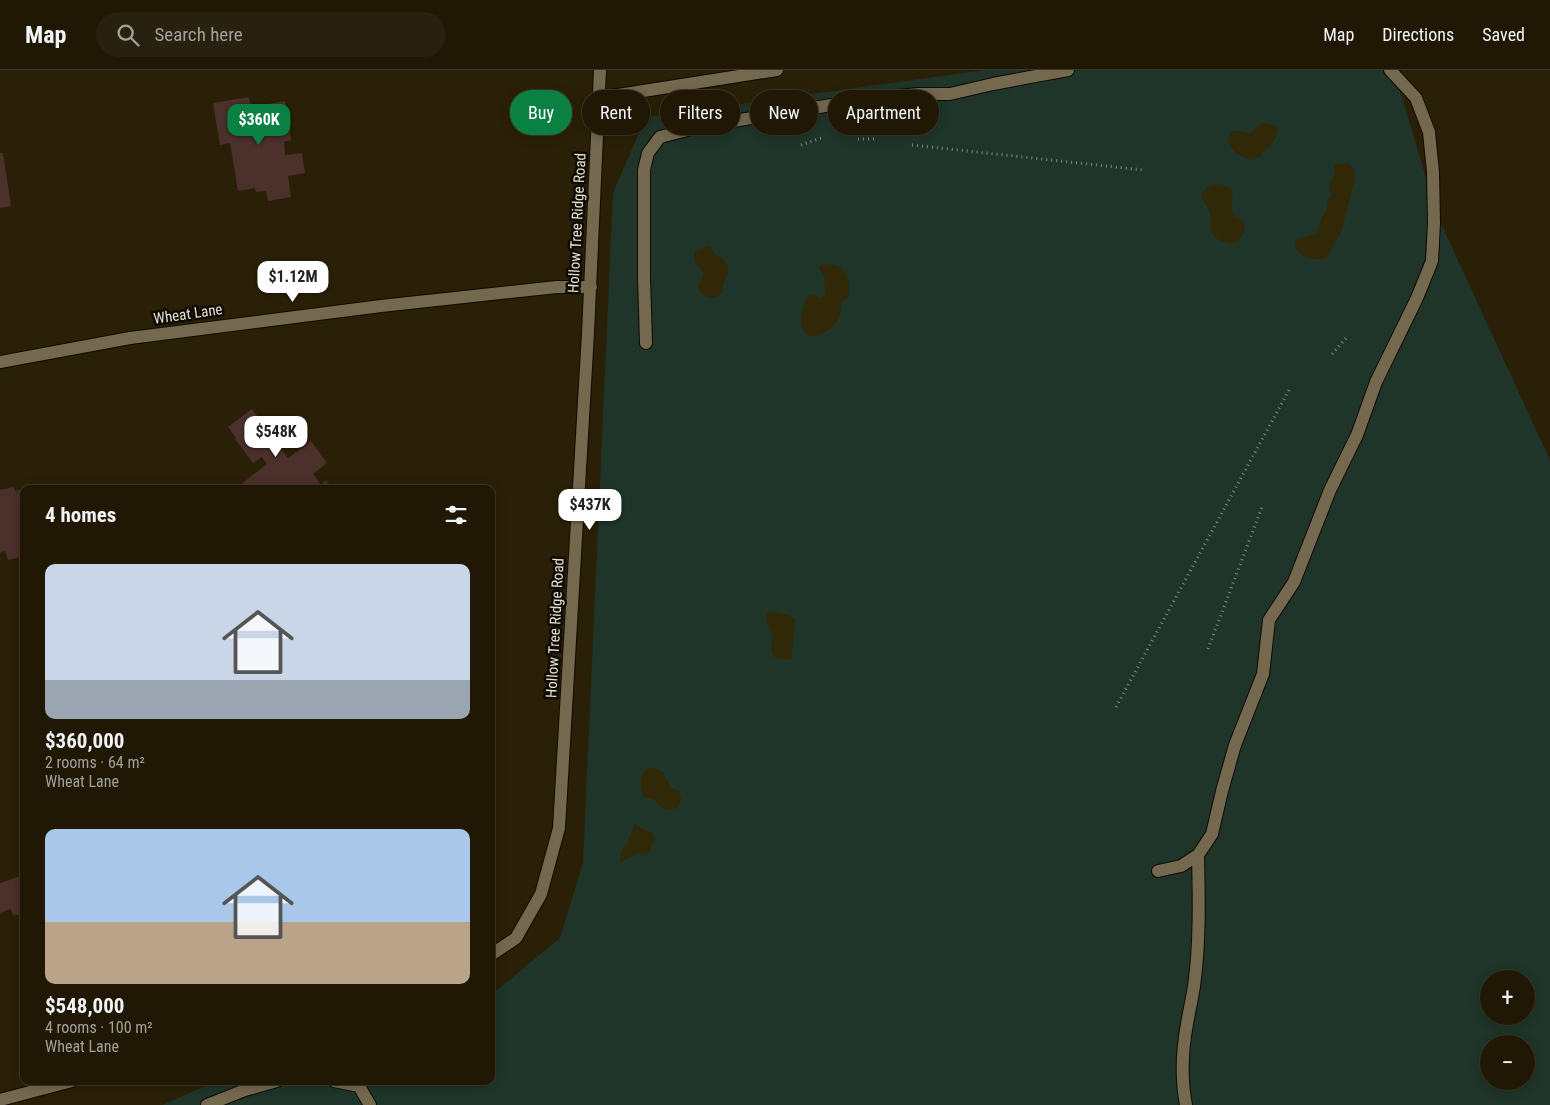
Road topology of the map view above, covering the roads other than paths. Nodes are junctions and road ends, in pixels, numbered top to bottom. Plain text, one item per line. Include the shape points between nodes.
1 (600, 70) edge
2 (777, 70) edge
3 (1068, 70) edge
4 (1390, 70) edge
5 (599, 90) edge
6 (650, 90) edge
7 (597, 135) edge
8 (590, 287) junction
9 (646, 343) dead end
10 (0, 362) edge
11 (1198, 855) junction
12 (1158, 871) dead end
13 (495, 953) edge
14 (57, 1085) edge
15 (263, 1085) edge
16 (359, 1085) edge
17 (0, 1100) edge
18 (207, 1105) edge
19 (370, 1105) edge
20 (1186, 1105) edge

1 - 5 street, Hollow Tree Ridge Road
2 - 6 street
3 - 9 street via 950,94 874,98 703,126 660,137 648,153 644,170
4 - 11 street via 1416,98 1429,132 1433,172 1432,261 1376,382 1358,435 1330,490 1294,582 1269,620 1262,674 1235,745 1212,834
7 - 8 street, Hollow Tree Ridge Road
8 - 10 street, Wheat Lane via 557,287 295,316 130,338
8 - 13 street, Hollow Tree Ridge Road via 559,828 541,894 516,938
11 - 12 street via 1181,866
11 - 20 street via 1196,960 1183,1055
14 - 17 street
15 - 18 street
16 - 19 street

